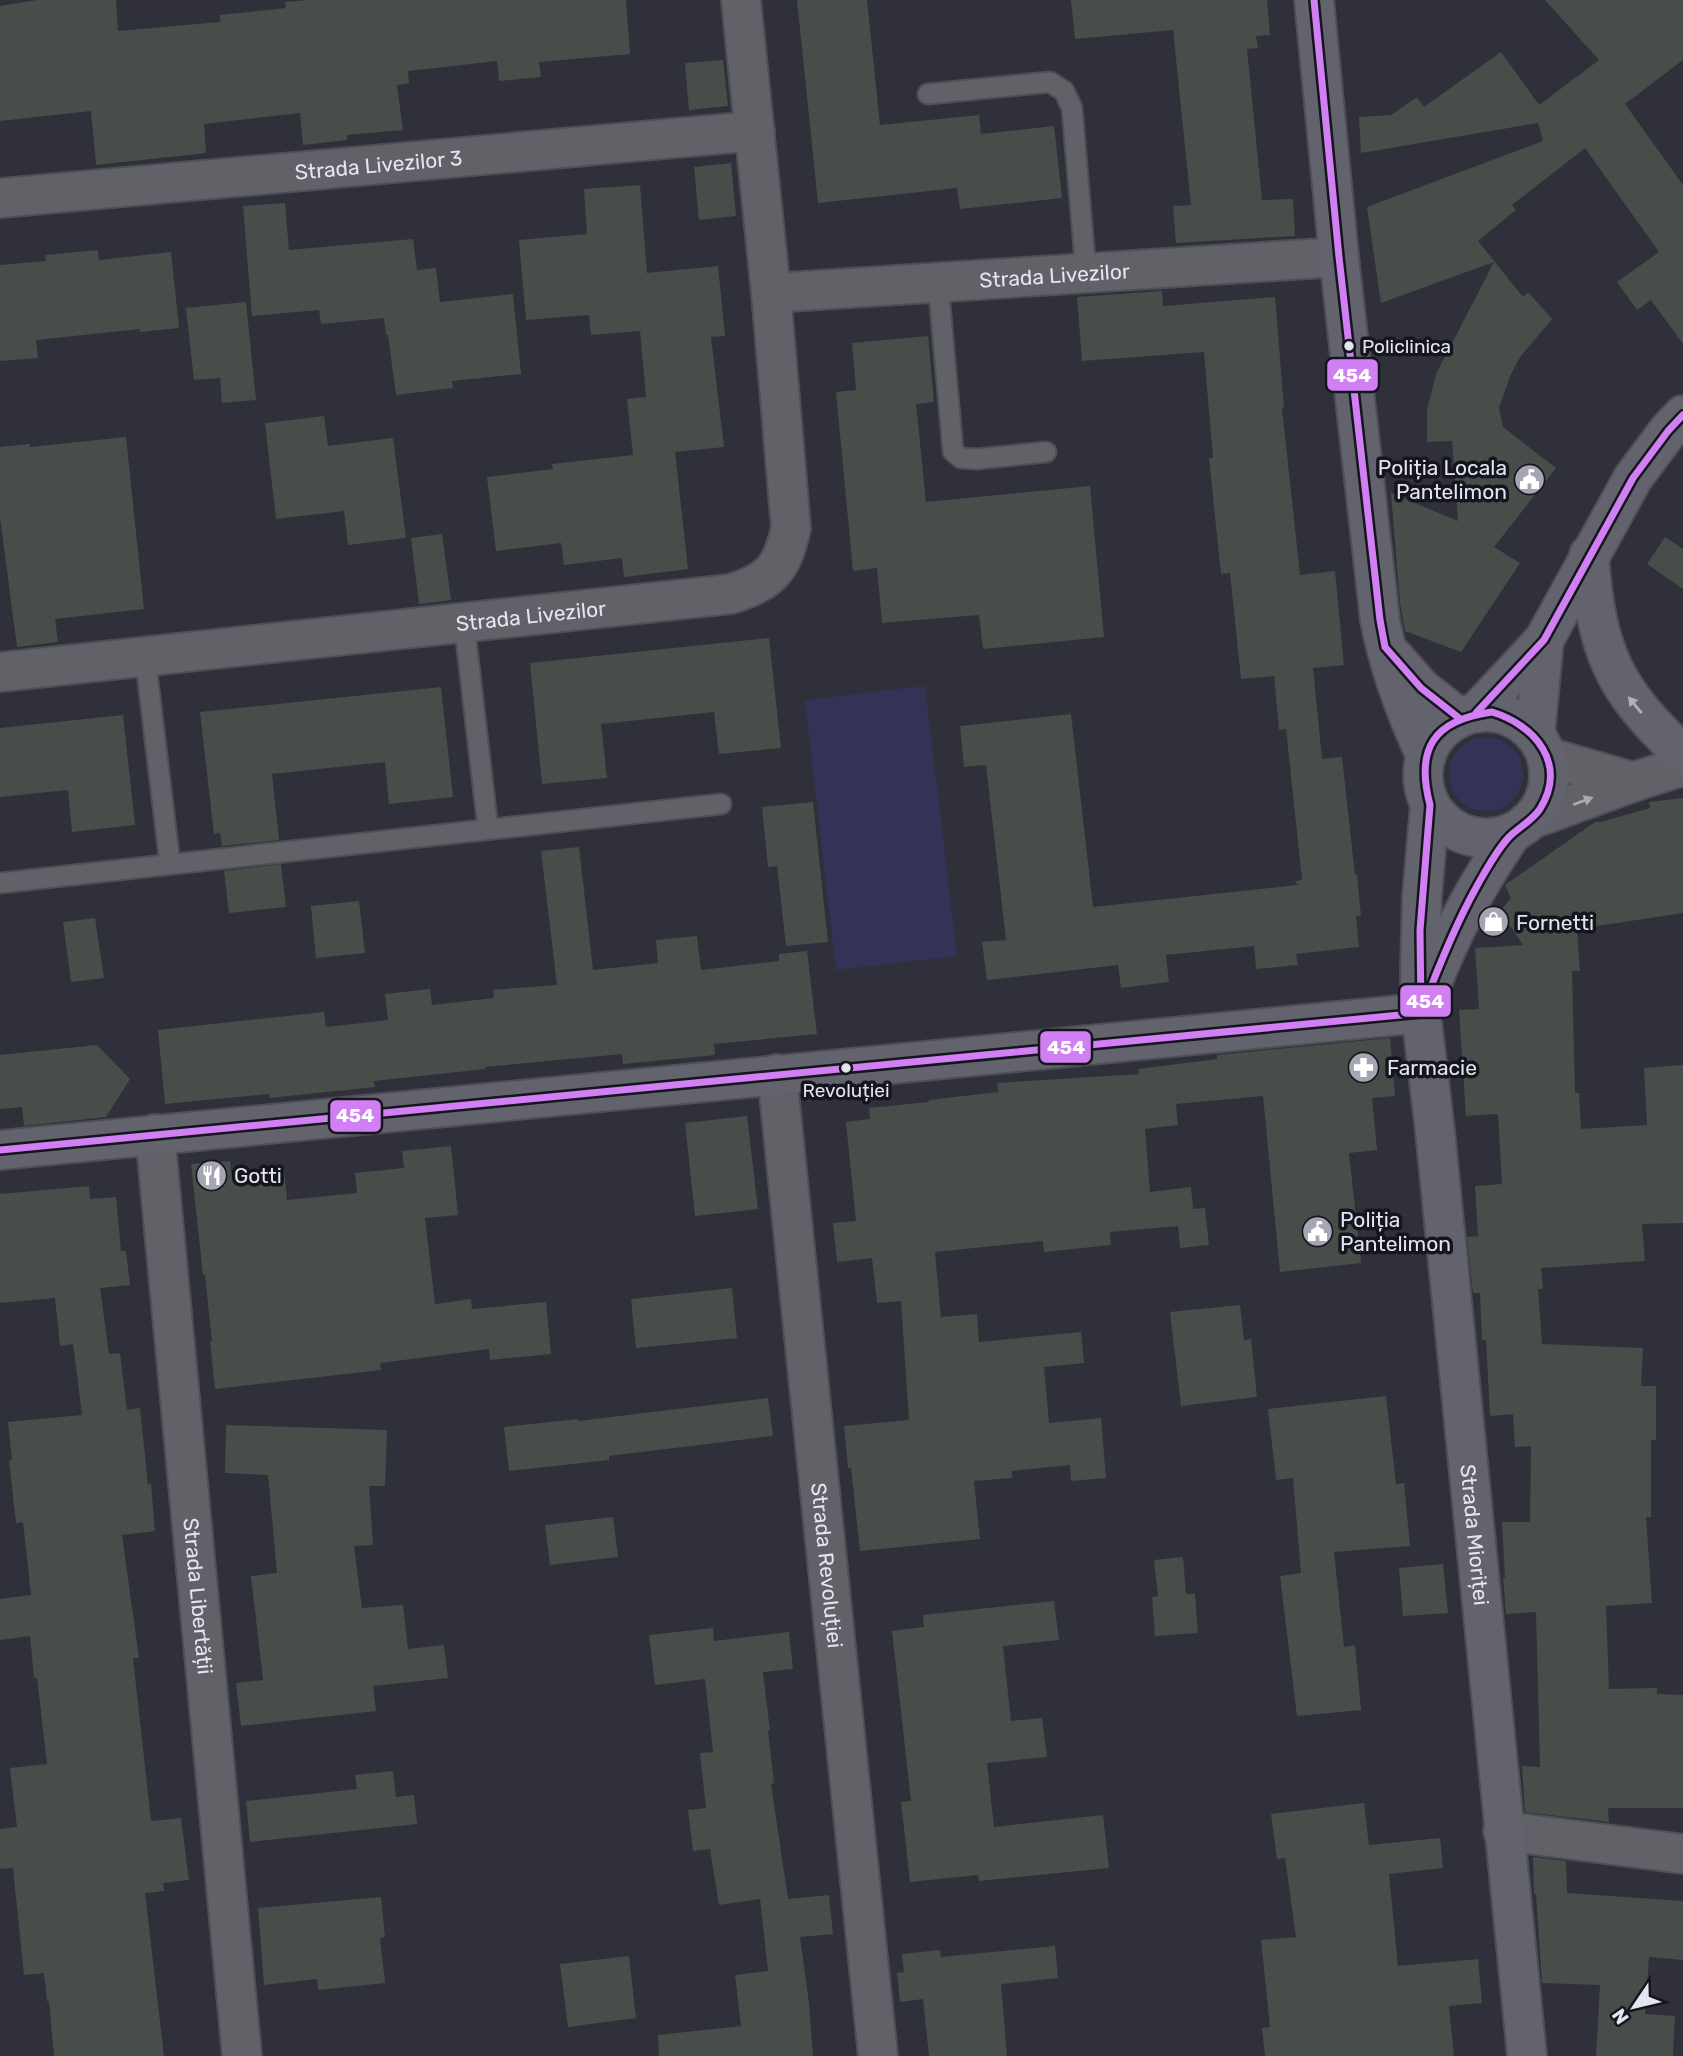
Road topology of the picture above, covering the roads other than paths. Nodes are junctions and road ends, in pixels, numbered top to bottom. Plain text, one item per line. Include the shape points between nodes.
1 (741, 0) edge
2 (1314, 0) edge
3 (928, 94) dead end
4 (755, 131) junction
5 (0, 198) edge
6 (1339, 257) junction
7 (1086, 273) junction
8 (938, 282) junction
9 (771, 293) junction
10 (1683, 415) edge
11 (1046, 452) dead end
12 (1589, 555) junction
13 (464, 622) junction
14 (1544, 640) junction
15 (1385, 647) junction
16 (145, 656) junction
17 (0, 672) edge
18 (1467, 715) junction
19 (1541, 746) junction
20 (1683, 754) edge
21 (1426, 756) junction
22 (1683, 766) edge
23 (1633, 782) junction
24 (721, 804) dead end
25 (1430, 805) junction
26 (1522, 826) junction
27 (488, 829) junction
28 (170, 864) junction
29 (0, 883) edge
30 (1421, 1013) junction
31 (777, 1074) junction
32 (155, 1134) junction
33 (0, 1150) edge
34 (1503, 1832) junction
35 (1683, 1854) edge
36 (242, 2056) edge
37 (878, 2056) edge
38 (1527, 2056) edge

1 - 4 street, Strada Livezilor
2 - 6 street
3 - 7 lane via 1050,82 1064,91 1072,108
4 - 5 street, Strada Livezilor 3
4 - 9 street, Strada Livezilor
6 - 7 street, Strada Livezilor
6 - 15 street
7 - 8 street, Strada Livezilor
8 - 9 street, Strada Livezilor
8 - 11 lane via 953,451 961,458 977,459
9 - 13 street, Strada Livezilor via 791,528 775,570 756,586 731,594
10 - 12 street via 1633,478
12 - 14 street
20 -> 12 street via 1628,697 1610,664 1596,621
13 - 16 street, Strada Livezilor
13 - 27 lane
14 - 18 street
14 - 19 street
15 - 18 street via 1421,688
15 - 21 street
16 - 17 street, Strada Livezilor
16 - 28 lane
18 - 19 street via 1508,715 1523,723
18 - 21 street via 1444,727
19 - 23 street
19 - 26 street via 1550,774 1548,790 1542,806
21 - 25 street via 1424,789
22 - 23 street
26 -> 23 street
24 - 27 lane
25 - 26 street via 1457,831 1475,837 1494,838
25 - 30 street, Strada Mioriței via 1420,930
26 - 30 street, Strada Mioriței via 1487,869 1463,911
27 - 28 lane
28 - 29 lane
30 - 31 street
30 - 34 street, Strada Mioriței
31 - 32 street
31 - 37 street, Strada Revoluției
32 - 33 street
32 - 36 street, Strada Libertății
34 - 35 street
34 - 38 street, Strada Mioriței

